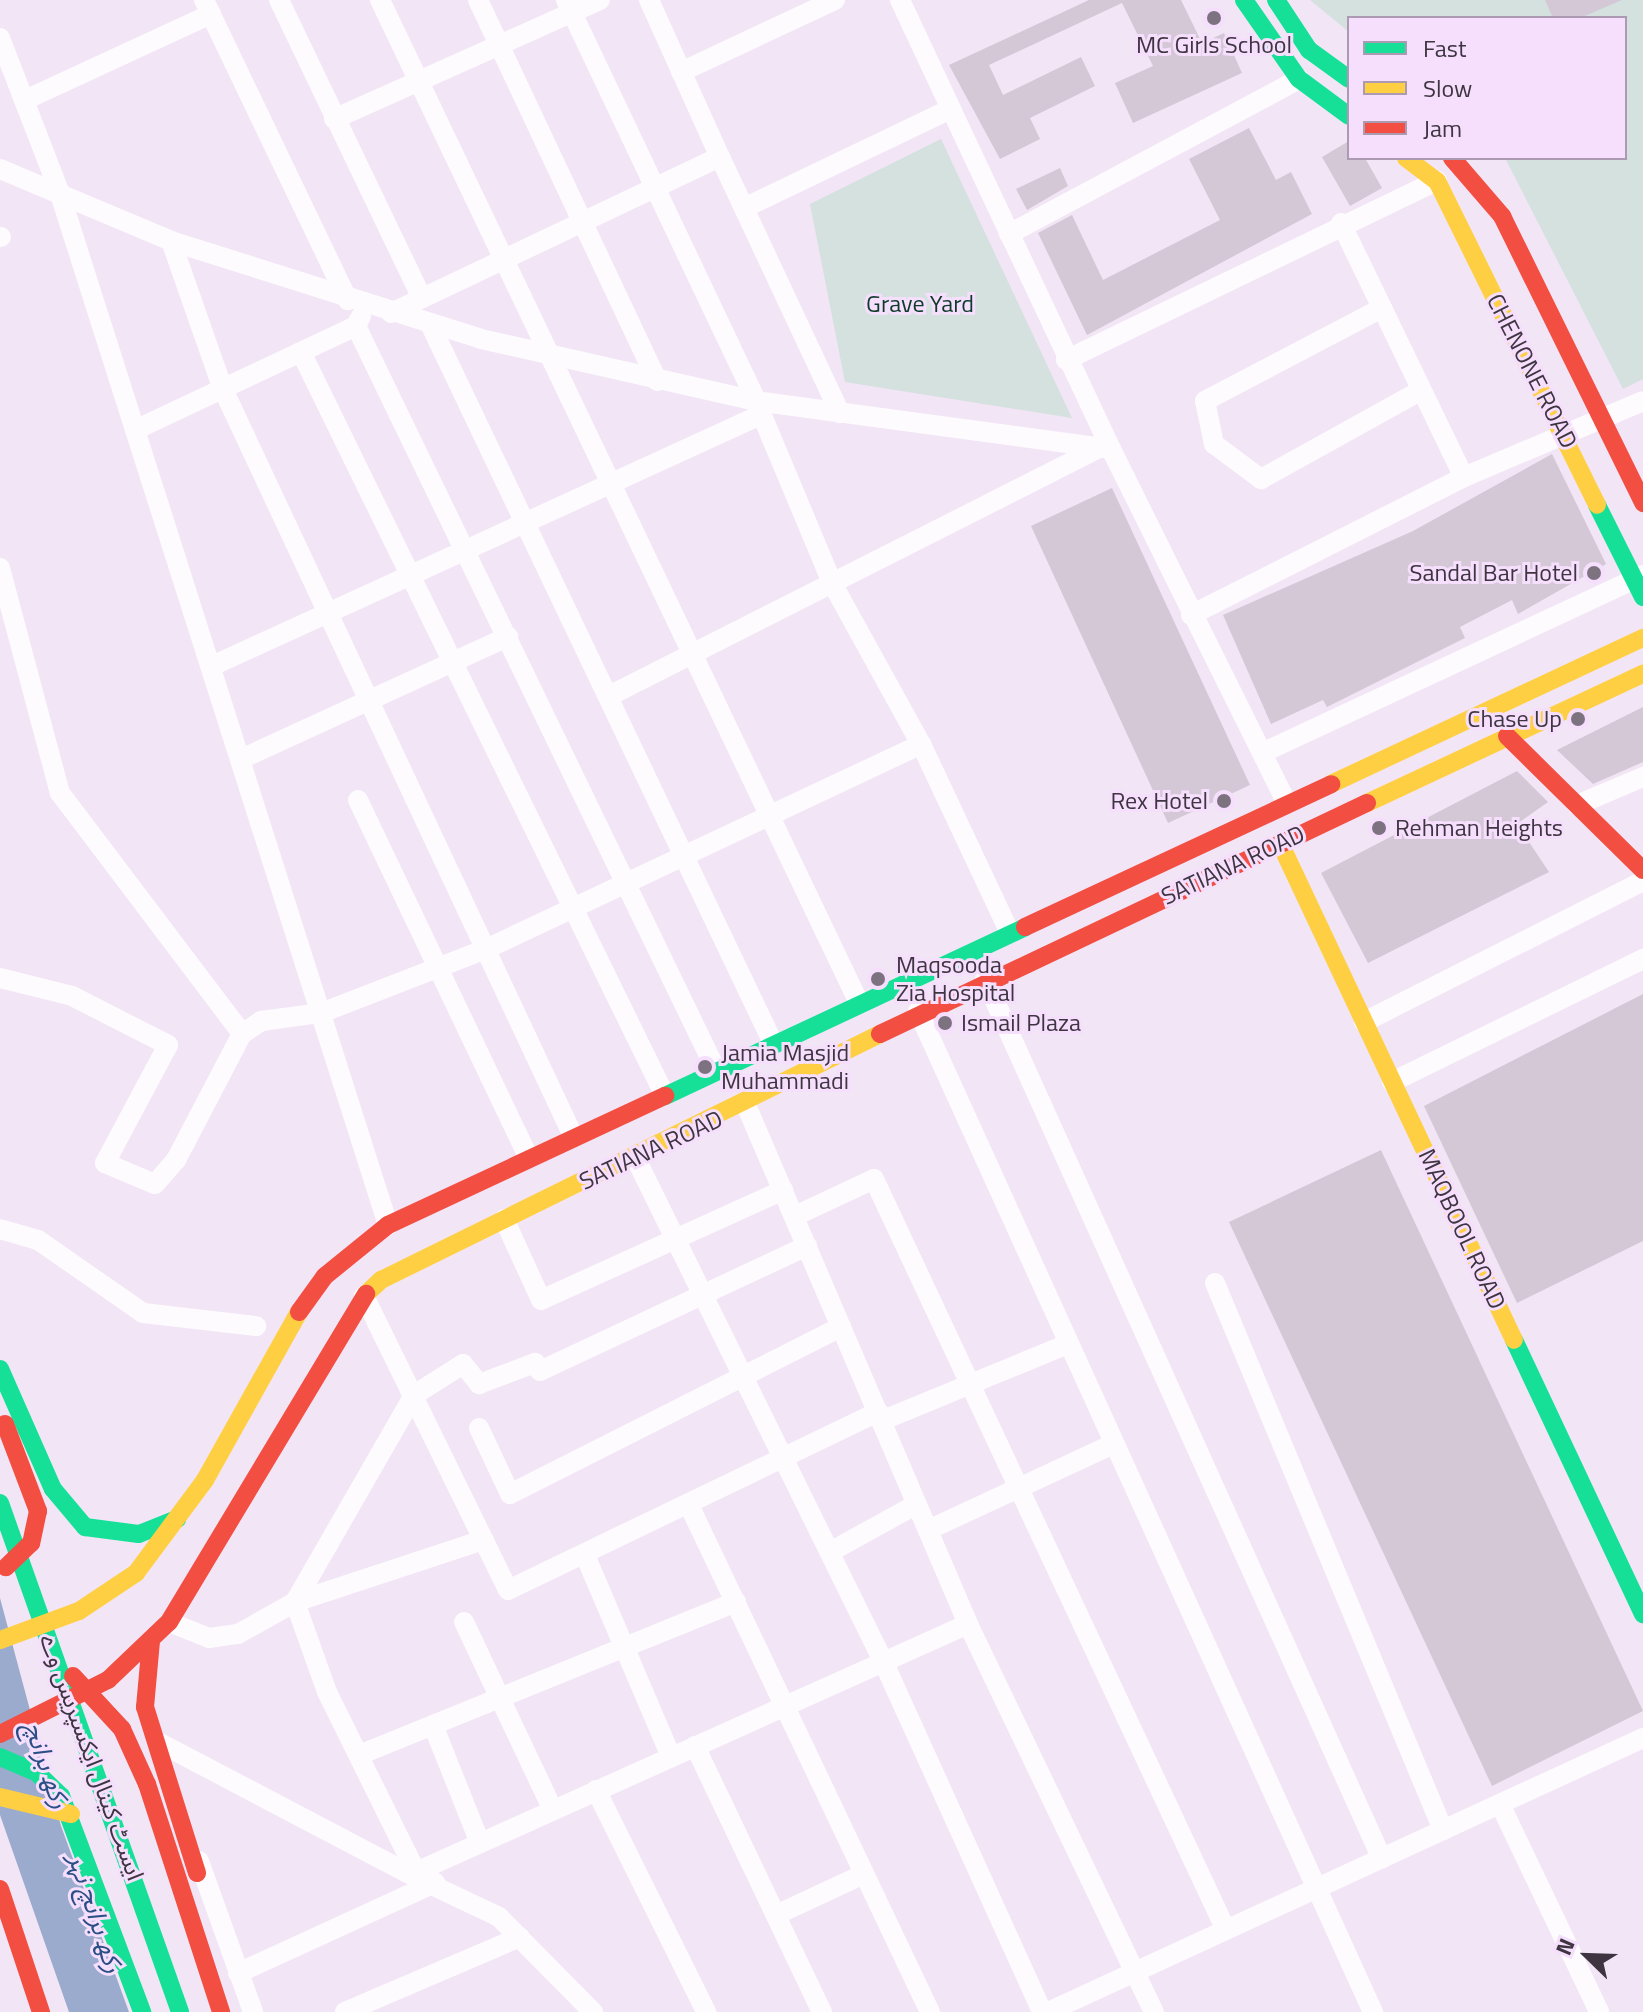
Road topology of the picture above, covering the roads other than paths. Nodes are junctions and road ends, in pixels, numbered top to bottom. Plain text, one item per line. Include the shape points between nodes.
1 (279, 0) edge
2 (380, 0) edge
3 (478, 0) edge
4 (600, 0) edge
5 (649, 0) edge
6 (835, 0) edge
7 (900, 0) edge
8 (1244, 0) edge
9 (1276, 0) edge
10 (570, 6) edge
11 (208, 7) edge
12 (0, 38) edge
13 (502, 48) junction
14 (681, 72) junction
15 (1347, 78) edge
16 (1299, 79) junction
17 (419, 84) junction
18 (25, 100) junction
19 (951, 109) junction
20 (1347, 115) edge
21 (334, 119) junction
22 (720, 157) junction
23 (1409, 160) edge
24 (1454, 160) edge
25 (0, 169) edge
26 (1437, 181) junction
27 (656, 186) junction
28 (59, 191) junction
29 (744, 208) junction
30 (1341, 223) junction
31 (581, 225) junction
32 (1009, 234) junction
33 (171, 241) junction
34 (501, 256) junction
35 (421, 296) junction
36 (356, 302) junction
37 (1382, 308) junction
38 (391, 313) junction
39 (356, 326) junction
40 (431, 326) junction
41 (301, 352) junction
42 (549, 356) junction
43 (1066, 360) junction
44 (657, 381) junction
45 (222, 387) junction
46 (1418, 392) junction
47 (1643, 401) edge
48 (756, 409) junction
49 (840, 413) junction
50 (1604, 419) junction
51 (135, 430) junction
52 (1564, 436) junction
53 (1105, 448) junction
54 (1464, 477) junction
55 (610, 484) junction
56 (1643, 503) edge
57 (525, 523) junction
58 (466, 550) junction
59 (0, 568) edge
60 (414, 574) junction
61 (832, 583) junction
62 (1641, 584) edge
63 (329, 612) junction
64 (1191, 615) junction
65 (508, 637) junction
66 (1643, 638) edge
67 (692, 654) junction
68 (455, 660) junction
69 (212, 666) junction
70 (1643, 674) edge
71 (609, 696) junction
72 (370, 701) junction
73 (1507, 736) junction
74 (921, 744) junction
75 (1262, 753) junction
76 (241, 759) junction
77 (1643, 777) edge
78 (358, 800) dead end
79 (1287, 803) junction
80 (1577, 805) junction
81 (769, 815) junction
82 (1280, 843) junction
83 (684, 855) junction
84 (1643, 870) edge
85 (1643, 881) edge
86 (626, 882) junction
87 (573, 907) junction
88 (1010, 933) junction
89 (486, 949) junction
90 (1643, 959) edge
91 (437, 968) junction
92 (0, 978) edge
93 (986, 980) junction
94 (859, 1003) junction
95 (918, 1012) junction
96 (321, 1013) junction
97 (1364, 1022) junction
98 (242, 1034) junction
99 (773, 1043) junction
100 (716, 1070) junction
101 (1392, 1082) junction
102 (664, 1094) junction
103 (746, 1105) junction
104 (573, 1136) junction
105 (528, 1157) junction
106 (636, 1159) junction
107 (783, 1190) junction
108 (795, 1216) junction
109 (504, 1219) junction
110 (388, 1225) junction
111 (0, 1229) edge
112 (676, 1239) junction
113 (807, 1246) junction
114 (1215, 1283) dead end
115 (703, 1295) junction
116 (364, 1296) junction
117 (256, 1326) dead end
118 (841, 1327) junction
119 (1068, 1344) junction
120 (296, 1365) junction
121 (0, 1369) edge
122 (743, 1376) junction
123 (970, 1384) junction
124 (414, 1395) junction
125 (0, 1406) edge
126 (880, 1417) junction
127 (479, 1428) dead end
128 (1113, 1444) junction
129 (783, 1458) junction
130 (1019, 1488) junction
131 (0, 1503) edge
132 (917, 1504) junction
133 (689, 1505) junction
134 (181, 1518) junction
135 (928, 1530) junction
136 (484, 1540) junction
137 (830, 1552) junction
138 (585, 1555) junction
139 (0, 1570) edge
140 (295, 1602) junction
141 (736, 1602) junction
142 (1643, 1614) edge
143 (169, 1622) junction
144 (464, 1622) dead end
145 (968, 1624) junction
146 (0, 1638) edge
147 (151, 1641) junction
148 (624, 1647) junction
149 (883, 1661) junction
150 (500, 1697) junction
151 (784, 1706) junction
152 (433, 1725) junction
153 (0, 1734) edge
154 (1643, 1738) edge
155 (160, 1743) junction
156 (695, 1746) junction
157 (359, 1755) junction
158 (0, 1757) edge
159 (671, 1757) junction
160 (148, 1779) junction
161 (173, 1780) junction
162 (596, 1790) junction
163 (0, 1797) edge
164 (1500, 1804) junction
165 (69, 1810) junction
166 (553, 1810) junction
167 (182, 1812) junction
168 (1443, 1830) junction
169 (480, 1843) junction
170 (1382, 1859) junction
171 (864, 1874) junction
172 (423, 1877) junction
173 (0, 1889) edge
174 (1314, 1889) junction
175 (776, 1915) junction
176 (1226, 1930) junction
177 (520, 1937) junction
178 (1133, 1972) junction
179 (238, 1973) junction
180 (356, 2010) edge
181 (41, 2012) edge
182 (142, 2012) edge
183 (180, 2012) edge
184 (221, 2012) edge
185 (231, 2012) edge
186 (253, 2012) edge
187 (593, 2012) edge
188 (706, 2012) edge
189 (822, 2012) edge
190 (930, 2012) edge
191 (1045, 2012) edge
192 (1154, 2012) edge
193 (1373, 2012) edge
194 (1599, 2012) edge

1 - 21 street
2 - 17 street
3 - 13 street
4 - 10 street
5 - 14 street
6 - 14 street
7 - 19 street
8 - 16 main road
9 - 15 main road via 1309,50
10 - 13 street
10 - 27 street
11 - 18 street
11 - 36 street
12 - 18 street
13 - 17 street
13 - 31 street
14 - 22 street
16 - 20 main road
16 - 32 street
17 - 21 street
17 - 34 street
18 - 28 street
19 - 29 street
19 - 32 street
21 - 35 street
22 - 27 street
22 - 29 street
23 - 26 main road, CHENONE ROAD
24 - 50 main road, CHENONE ROAD via 1502,216
25 - 28 street
26 - 30 street
26 - 52 main road, CHENONE ROAD
27 - 31 street
27 - 48 street
28 - 33 street
28 - 51 street
29 - 49 street
30 - 37 street
30 - 43 street
31 - 34 street
31 - 44 street
32 - 43 street
33 - 36 street
33 - 45 street
34 - 35 street
34 - 42 street
35 - 38 street
36 - 38 street
36 - 39 street
37 - 46 street
37 - 46 street via 1205,401 1214,444 1261,479
38 - 40 street
39 - 41 street
39 - 58 street
40 - 42 street
40 - 57 street
41 - 45 street
41 - 60 street
42 - 44 street
42 - 55 street
43 - 53 street
44 - 48 street
45 - 51 street
45 - 63 street
46 - 54 street
47 - 50 street
48 - 49 street
48 - 55 street
48 - 61 street
49 - 53 street
50 - 52 street
50 - 56 main road, CHENONE ROAD
51 - 69 street
52 - 54 street
52 - 62 main road, CHENONE ROAD
53 - 61 street
53 - 64 street
54 - 64 street
55 - 57 street
55 - 67 street
57 - 58 street
57 - 71 street
58 - 60 street
58 - 65 street
59 - 98 street via 60,793
60 - 63 street
60 - 68 street
61 - 67 street
61 - 74 street
62 - 75 street
63 - 69 street
63 - 72 street
64 - 75 street
65 - 68 street
65 - 86 street
66 - 79 main road, SATIANA ROAD
67 - 71 street
67 - 81 street
68 - 72 street
68 - 87 street
69 - 76 street
70 - 73 main road, SATIANA ROAD
71 - 83 street
72 - 76 street
72 - 89 street
73 - 80 main road
73 - 82 main road, SATIANA ROAD
74 - 81 street
74 - 88 street
75 - 79 street
76 - 96 street
77 - 80 street
78 - 91 street
79 - 88 main road, SATIANA ROAD
80 - 84 main road
81 - 83 street
81 - 94 street
82 - 93 main road, SATIANA ROAD
82 - 97 main road, MAQBOOL ROAD
83 - 86 street
83 - 99 street
85 - 97 street
86 - 87 street
86 - 100 street
87 - 89 street
87 - 102 street
88 - 94 main road, SATIANA ROAD
89 - 91 street
89 - 104 street
90 - 101 street
91 - 96 street
91 - 105 street
92 - 98 street via 72,996 168,1045 105,1163 155,1184 176,1160
93 - 95 main road, SATIANA ROAD
93 - 170 street
94 - 99 main road, SATIANA ROAD
95 - 103 main road, SATIANA ROAD
95 - 119 street
96 - 98 street via 261,1021
96 - 110 street
97 - 101 main road, MAQBOOL ROAD
99 - 100 main road, SATIANA ROAD
100 - 102 main road, SATIANA ROAD
101 - 142 main road, MAQBOOL ROAD
102 - 104 main road, SATIANA ROAD
103 - 106 main road, SATIANA ROAD
103 - 107 street
104 - 105 main road, SATIANA ROAD
105 - 110 main road, SATIANA ROAD
106 - 109 main road, SATIANA ROAD
106 - 112 street
107 - 108 street
107 - 112 street
108 - 113 street
108 - 123 street via 874,1179
109 - 112 street via 541,1300
109 - 116 main road, SATIANA ROAD via 403,1267
110 - 120 main road, SATIANA ROAD via 325,1276
111 - 117 street via 38,1240 143,1313
112 - 115 street
113 - 115 street
113 - 118 street
114 - 168 street
115 - 122 street
115 - 124 street via 540,1371 535,1363 479,1384 463,1364
116 - 120 main road, SATIANA ROAD
116 - 124 street
118 - 122 street
118 - 126 street
119 - 123 street
119 - 128 street
120 - 134 main road, SATIANA ROAD
120 - 143 main road, SATIANA ROAD
121 - 134 main road via 53,1489 85,1527 139,1534
122 - 127 street via 510,1494
122 - 129 street
123 - 126 street
123 - 130 street
124 - 136 street
124 - 140 street
125 - 139 main road via 37,1531
126 - 129 street
126 - 132 street
128 - 130 street
128 - 174 street
129 - 133 street
129 - 137 street
130 - 135 street
130 - 176 street
131 - 183 main road, ایسٹ کینال ایکسپریس وے
132 - 135 street
132 - 137 street
133 - 138 street
133 - 141 street
134 - 146 main road, SATIANA ROAD via 136,1573 79,1611
135 - 145 street
136 - 138 street via 508,1590
136 - 140 street
137 - 149 street
138 - 148 street
140 - 143 street via 238,1634 209,1638
140 - 157 street via 327,1692
141 - 148 street
141 - 151 street
143 - 147 main road, SATIANA ROAD
144 - 150 street
145 - 149 street
145 - 178 street
146 - 160 main road via 48,1658 94,1694 122,1729
147 - 153 main road, SATIANA ROAD via 108,1680
147 - 155 main road via 142,1689
148 - 150 street
148 - 159 street
149 - 151 street
149 - 191 street
150 - 152 street
150 - 166 street
151 - 156 street
151 - 171 street
152 - 157 street
152 - 169 street
154 - 164 street
155 - 161 main road
155 - 172 street
156 - 159 street
156 - 175 street
157 - 172 street
158 - 165 main road via 46,1779
159 - 162 street
160 - 161 main road
160 - 165 main road via 117,1775 86,1788
160 - 184 main road
161 - 167 main road
162 - 166 street
162 - 188 street
163 - 165 main road
164 - 168 street
164 - 194 street
165 - 182 main road
166 - 169 street
167 - 179 street
167 - 185 main road
168 - 170 street
169 - 172 street
170 - 174 street
171 - 175 street
171 - 190 street
172 - 177 street
172 - 179 street
173 - 181 main road
174 - 176 street
174 - 193 street
175 - 189 street
176 - 178 street
177 - 180 street
177 - 187 street
178 - 191 street
178 - 192 street
179 - 186 street

